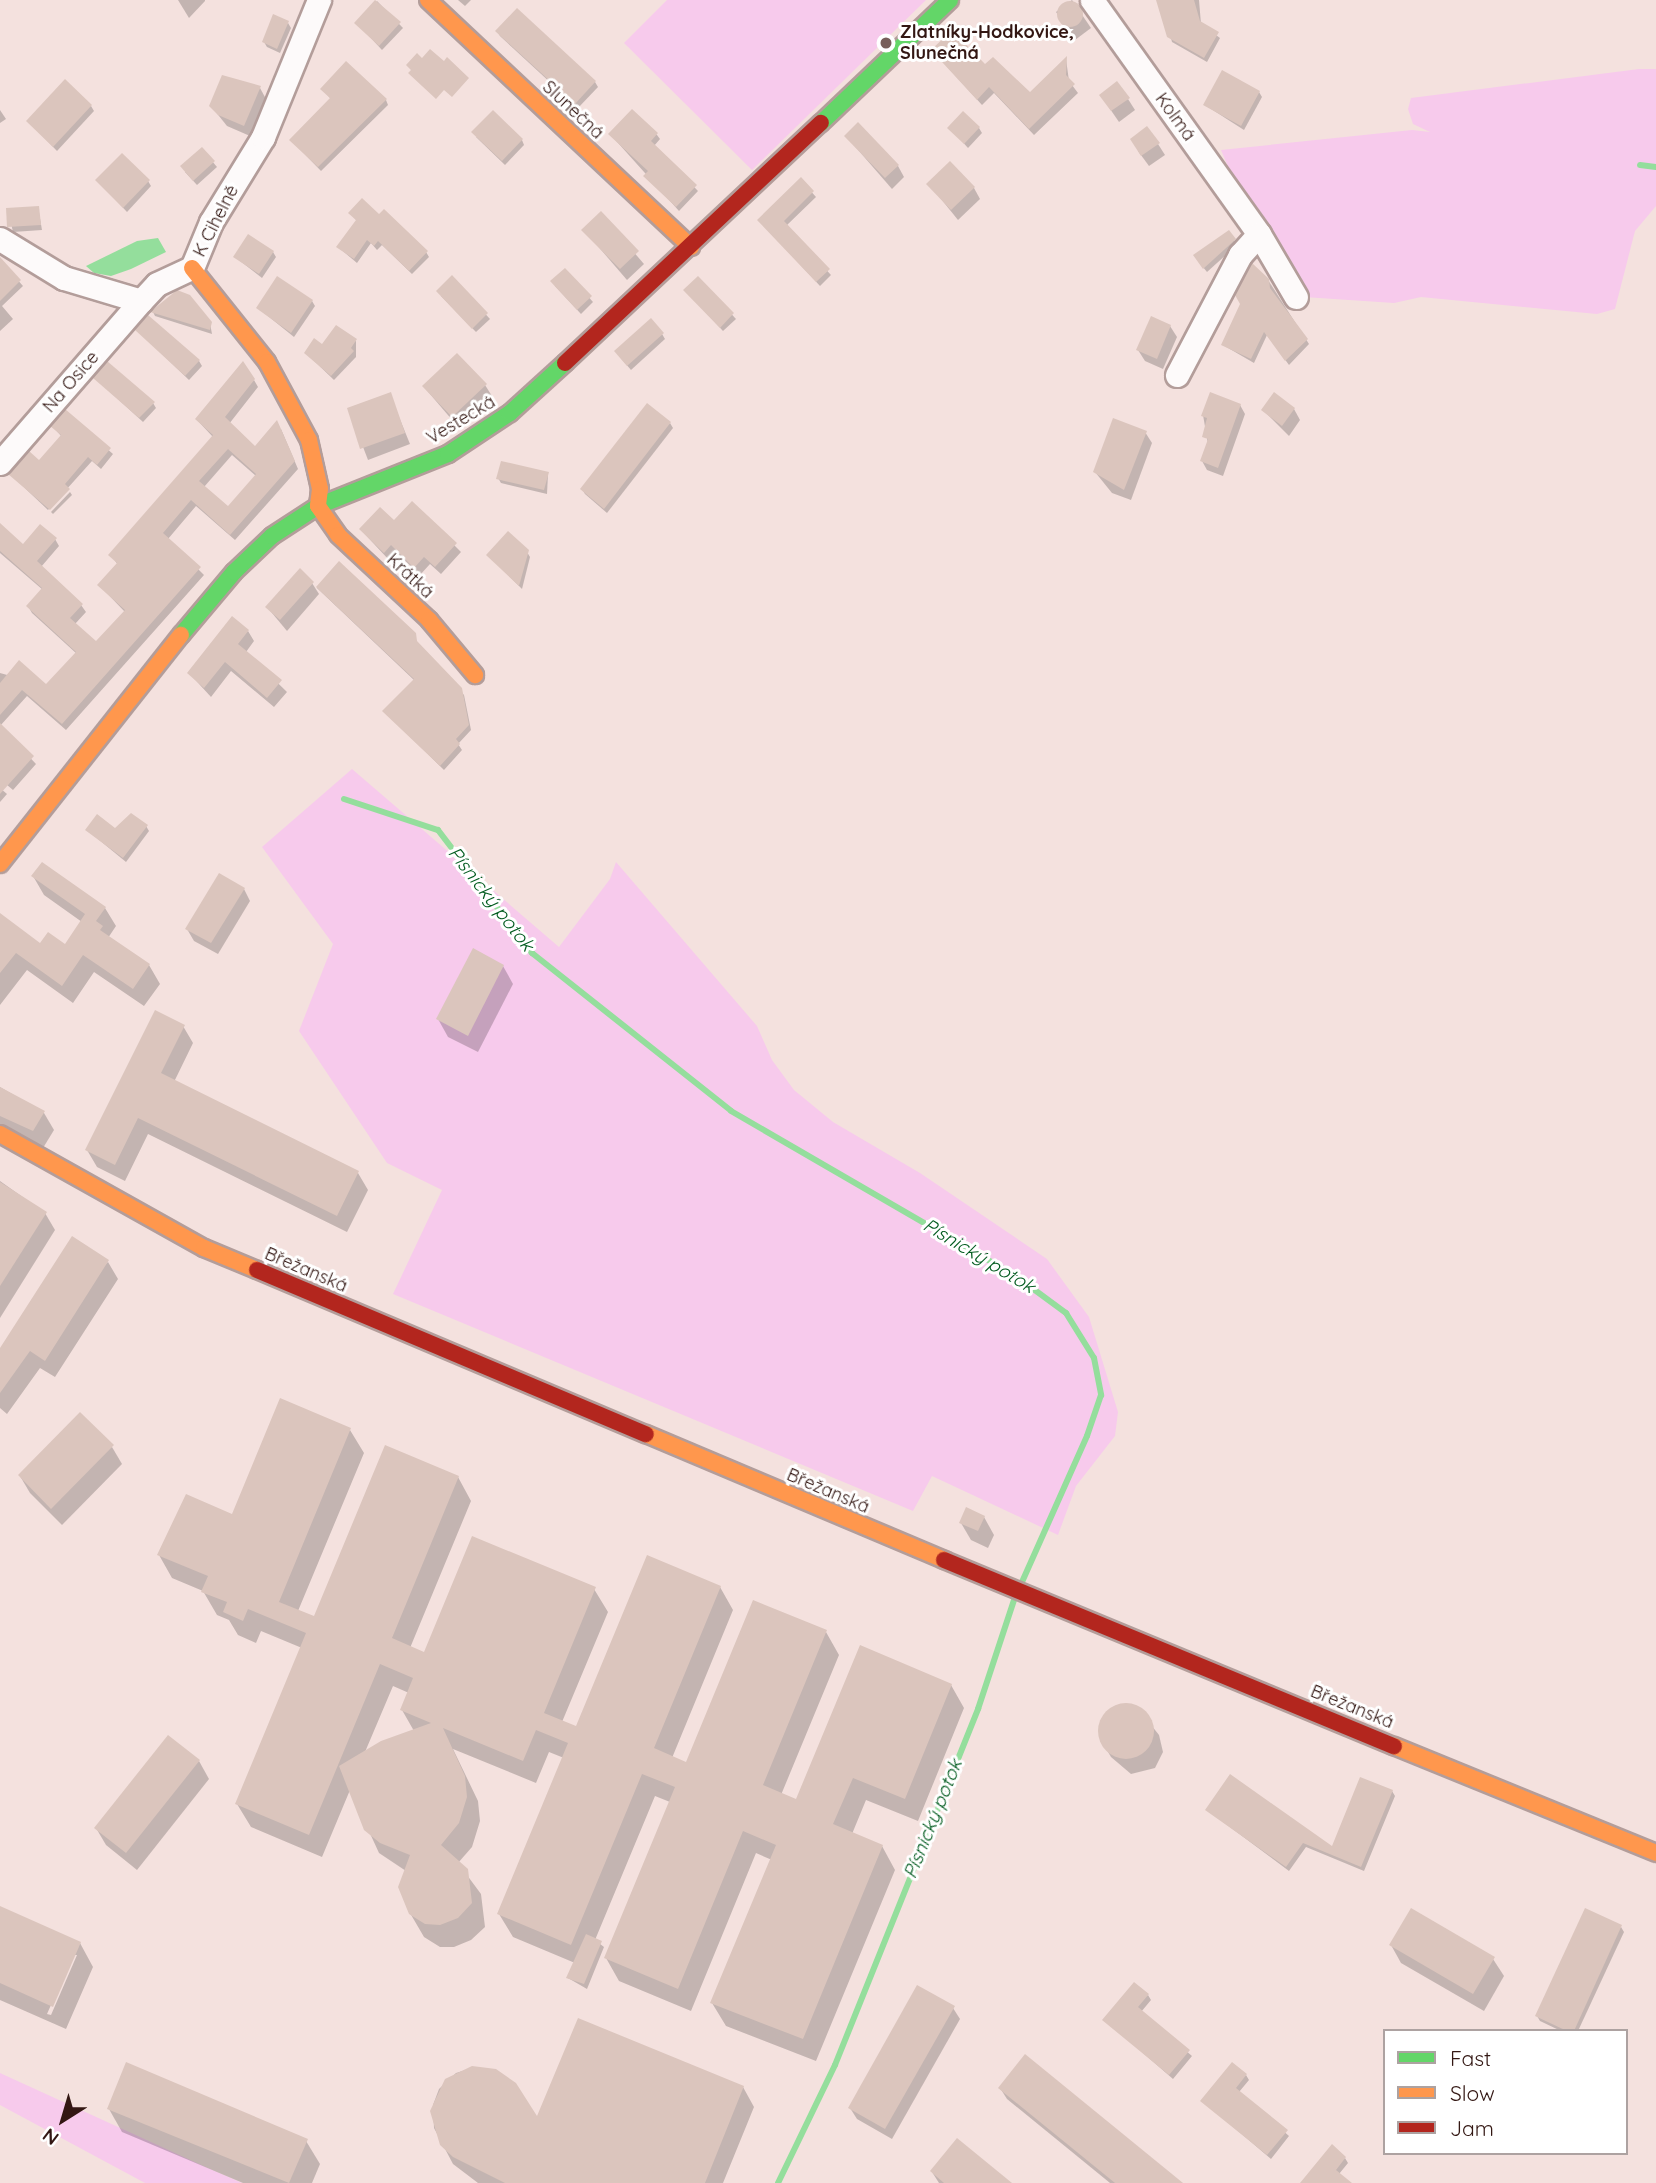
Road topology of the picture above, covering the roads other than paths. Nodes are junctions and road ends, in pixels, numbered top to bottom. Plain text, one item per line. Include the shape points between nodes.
1 (319, 0) edge
2 (428, 0) edge
3 (950, 0) edge
4 (1092, 0) edge
5 (1259, 234) junction
6 (0, 239) edge
7 (691, 247) junction
8 (192, 268) junction
9 (1296, 297) dead end
10 (141, 301) junction
11 (1177, 375) dead end
12 (0, 463) edge
13 (318, 506) junction
14 (475, 675) dead end
15 (0, 864) edge
16 (0, 1134) edge
17 (1656, 1853) edge

1 - 8 street, K Cihelně via 263,137 211,222
2 - 7 street, Slunečná
3 - 7 street, Vestecká
4 - 5 street, Kolmá
5 - 9 street, Kolmá
5 - 11 street via 1240,255
6 - 10 street via 64,278
7 - 13 street, Vestecká via 510,413 448,454
8 - 10 street, Na Osice via 157,284
8 - 13 street, K Cihelně via 267,362 309,440 320,489
10 - 12 street, Na Osice
13 - 14 street, Krátká via 338,535 429,620
13 - 15 street, Vestecká via 272,536 234,572
16 - 17 street, Břežanská via 204,1248 1004,1586

